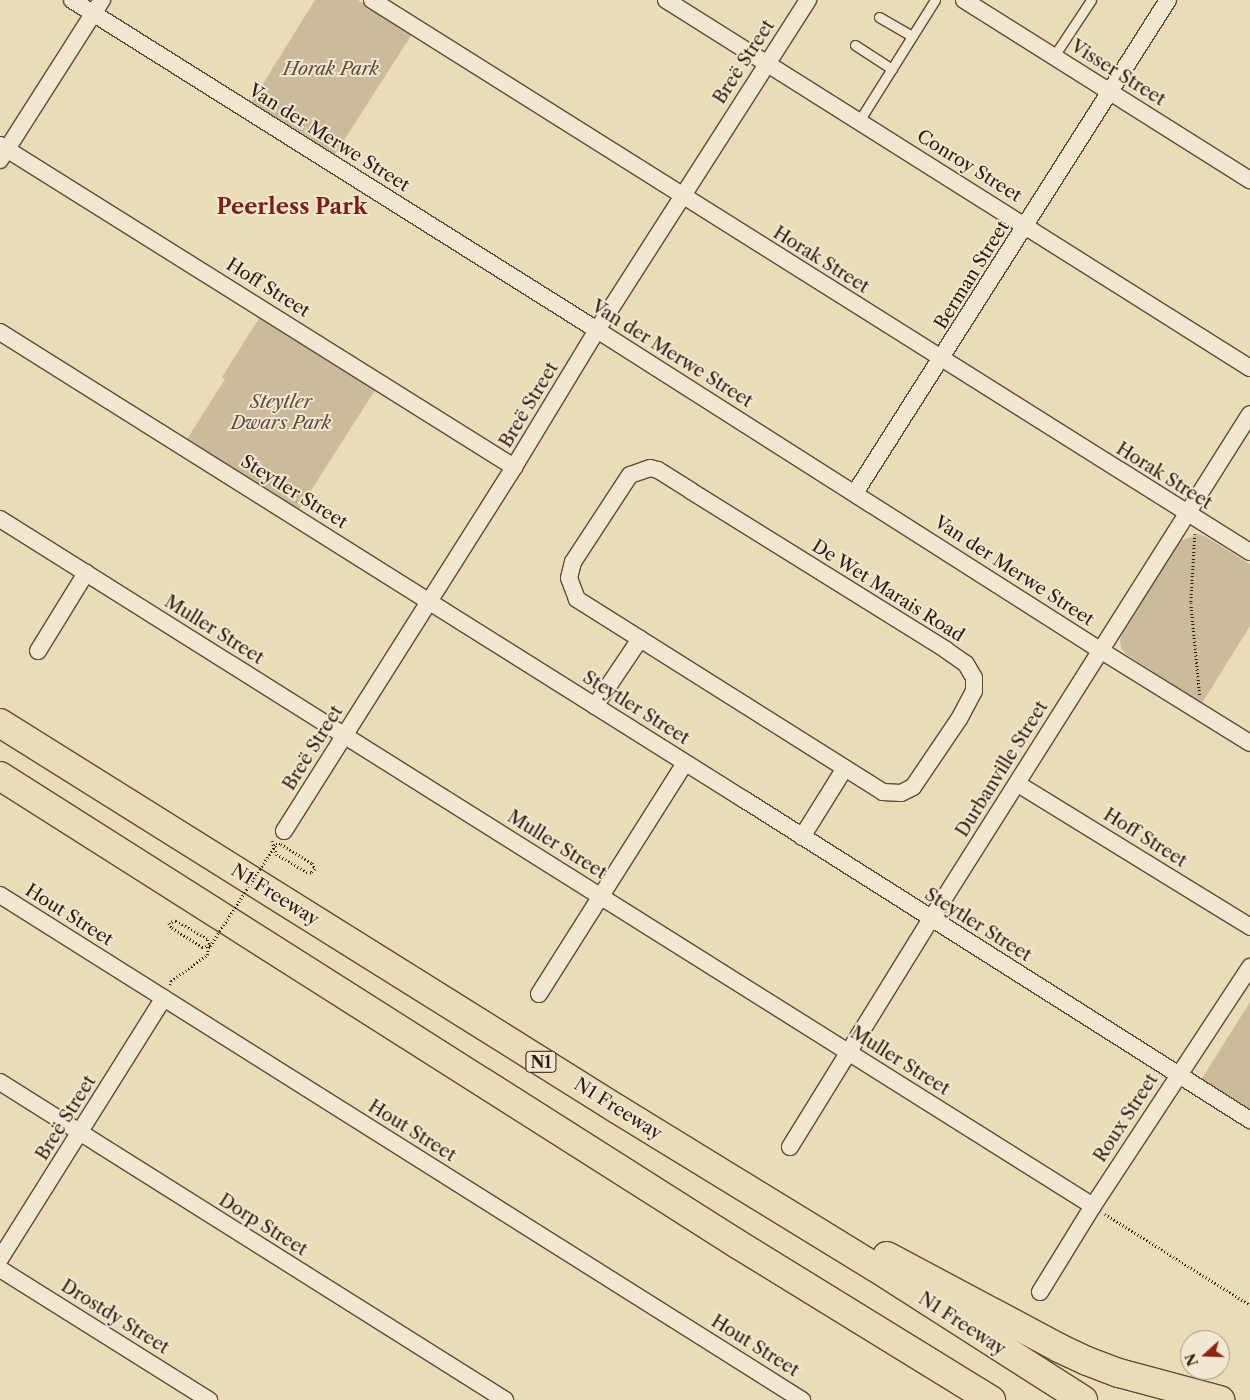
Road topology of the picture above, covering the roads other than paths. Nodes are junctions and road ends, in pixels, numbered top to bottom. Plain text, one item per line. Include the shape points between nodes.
1 (72, 0) edge
2 (372, 0) edge
3 (666, 0) edge
4 (808, 0) edge
5 (935, 0) edge
6 (964, 0) edge
7 (1091, 0) edge
8 (1168, 0) edge
9 (98, 7) edge
10 (878, 17) dead end
11 (912, 36) junction
12 (855, 45) dead end
13 (1054, 56) junction
14 (768, 63) junction
15 (892, 69) junction
16 (1109, 91) junction
17 (859, 121) junction
18 (2, 151) edge
19 (1250, 180) edge
20 (683, 197) junction
21 (1026, 226) junction
22 (597, 330) junction
23 (0, 332) edge
24 (942, 360) junction
25 (1250, 368) edge
26 (1250, 414) edge
27 (514, 467) junction
28 (855, 493) junction
29 (1192, 517) junction
30 (0, 519) edge
31 (1250, 552) edge
32 (86, 573) junction
33 (429, 601) junction
34 (640, 639) junction
35 (1100, 650) junction
36 (38, 651) dead end
37 (595, 706) junction
38 (0, 723) edge
39 (344, 735) junction
40 (1250, 742) edge
41 (685, 763) junction
42 (846, 768) junction
43 (0, 776) edge
44 (1018, 784) junction
45 (284, 831) dead end
46 (802, 837) junction
47 (0, 895) edge
48 (602, 896) junction
49 (932, 919) junction
50 (1250, 927) edge
51 (1250, 967) edge
52 (539, 994) dead end
53 (164, 998) junction
54 (850, 1053) junction
55 (1178, 1075) junction
56 (0, 1082) edge
57 (1250, 1120) edge
58 (81, 1133) junction
59 (790, 1147) dead end
60 (736, 1181) junction
61 (1093, 1206) junction
62 (739, 1245) junction
63 (0, 1259) edge
64 (0, 1269) edge
65 (1040, 1292) dead end
66 (209, 1400) edge
67 (505, 1400) edge
68 (802, 1400) edge
69 (958, 1400) edge
70 (991, 1400) edge
71 (1083, 1400) edge
72 (1220, 1400) edge

1 - 9 street, Van der Merwe Street
2 - 20 street, Horak Street
3 - 14 street, Conroy Street
4 - 14 street, Breë Street
5 - 11 lane
6 - 13 street, Visser Street
7 - 13 lane
8 - 16 street, Berman Street
9 - 18 street
9 - 22 street, Van der Merwe Street
10 - 11 lane
11 - 15 lane
12 - 15 lane
13 - 16 street, Visser Street
14 - 17 street, Conroy Street
14 - 20 street, Breë Street
15 - 17 lane
16 - 19 street, Visser Street
16 - 21 street, Berman Street
17 - 21 street, Conroy Street
18 - 27 street, Hoff Street
20 - 22 street, Breë Street
20 - 24 street, Horak Street
21 - 24 street, Berman Street
21 - 25 street, Conroy Street
22 - 27 street, Breë Street
22 - 28 street, Van der Merwe Street
23 - 33 street, Steytler Street
24 - 28 street, Berman Street
24 - 29 street, Horak Street
26 - 29 street, Durbanville Street
27 - 33 street, Breë Street
28 - 35 street, Van der Merwe Street
29 - 31 street, Horak Street
29 - 35 street, Durbanville Street
30 - 32 street, Muller Street
32 - 36 street
32 - 39 street, Muller Street
33 - 37 street, Steytler Street
33 - 39 street, Breë Street
34 - 37 street
34 - 42 street, De Wet Marais Road
34 - 42 street, De Wet Marais Road via 577,599 569,578 573,562 630,475 650,468 959,658 970,670 975,685 968,704 914,787 901,793 887,794
35 - 40 street, Van der Merwe Street
35 - 44 street, Durbanville Street
37 - 41 street, Steytler Street
38 - 60 highway, N1 Freeway / N1
39 - 45 street, Breë Street
39 - 48 street, Muller Street
41 - 46 street, Steytler Street
41 - 48 street
42 - 46 street
43 - 62 highway
44 - 49 street, Durbanville Street
44 - 50 street, Hoff Street
46 - 49 street, Steytler Street
47 - 53 street, Hout Street
48 - 52 street
48 - 54 street, Muller Street
49 - 54 street, Durbanville Street
49 - 55 street, Steytler Street
51 - 55 street, Roux Street
53 - 58 street, Breë Street
53 - 68 street, Hout Street
54 - 59 street, Durbanville Street
54 - 61 street, Muller Street
55 - 57 street, Steytler Street
55 - 61 street, Roux Street
56 - 58 street, Dorp Street
58 - 63 street, Breë Street
58 - 67 street, Dorp Street
60 - 71 highway, N1 Freeway / N1
60 - 72 highway via 786,1202 1059,1348 1119,1373
61 - 65 street, Roux Street
62 - 69 highway via 763,1269
62 - 70 highway
64 - 66 street, Drostdy Street

